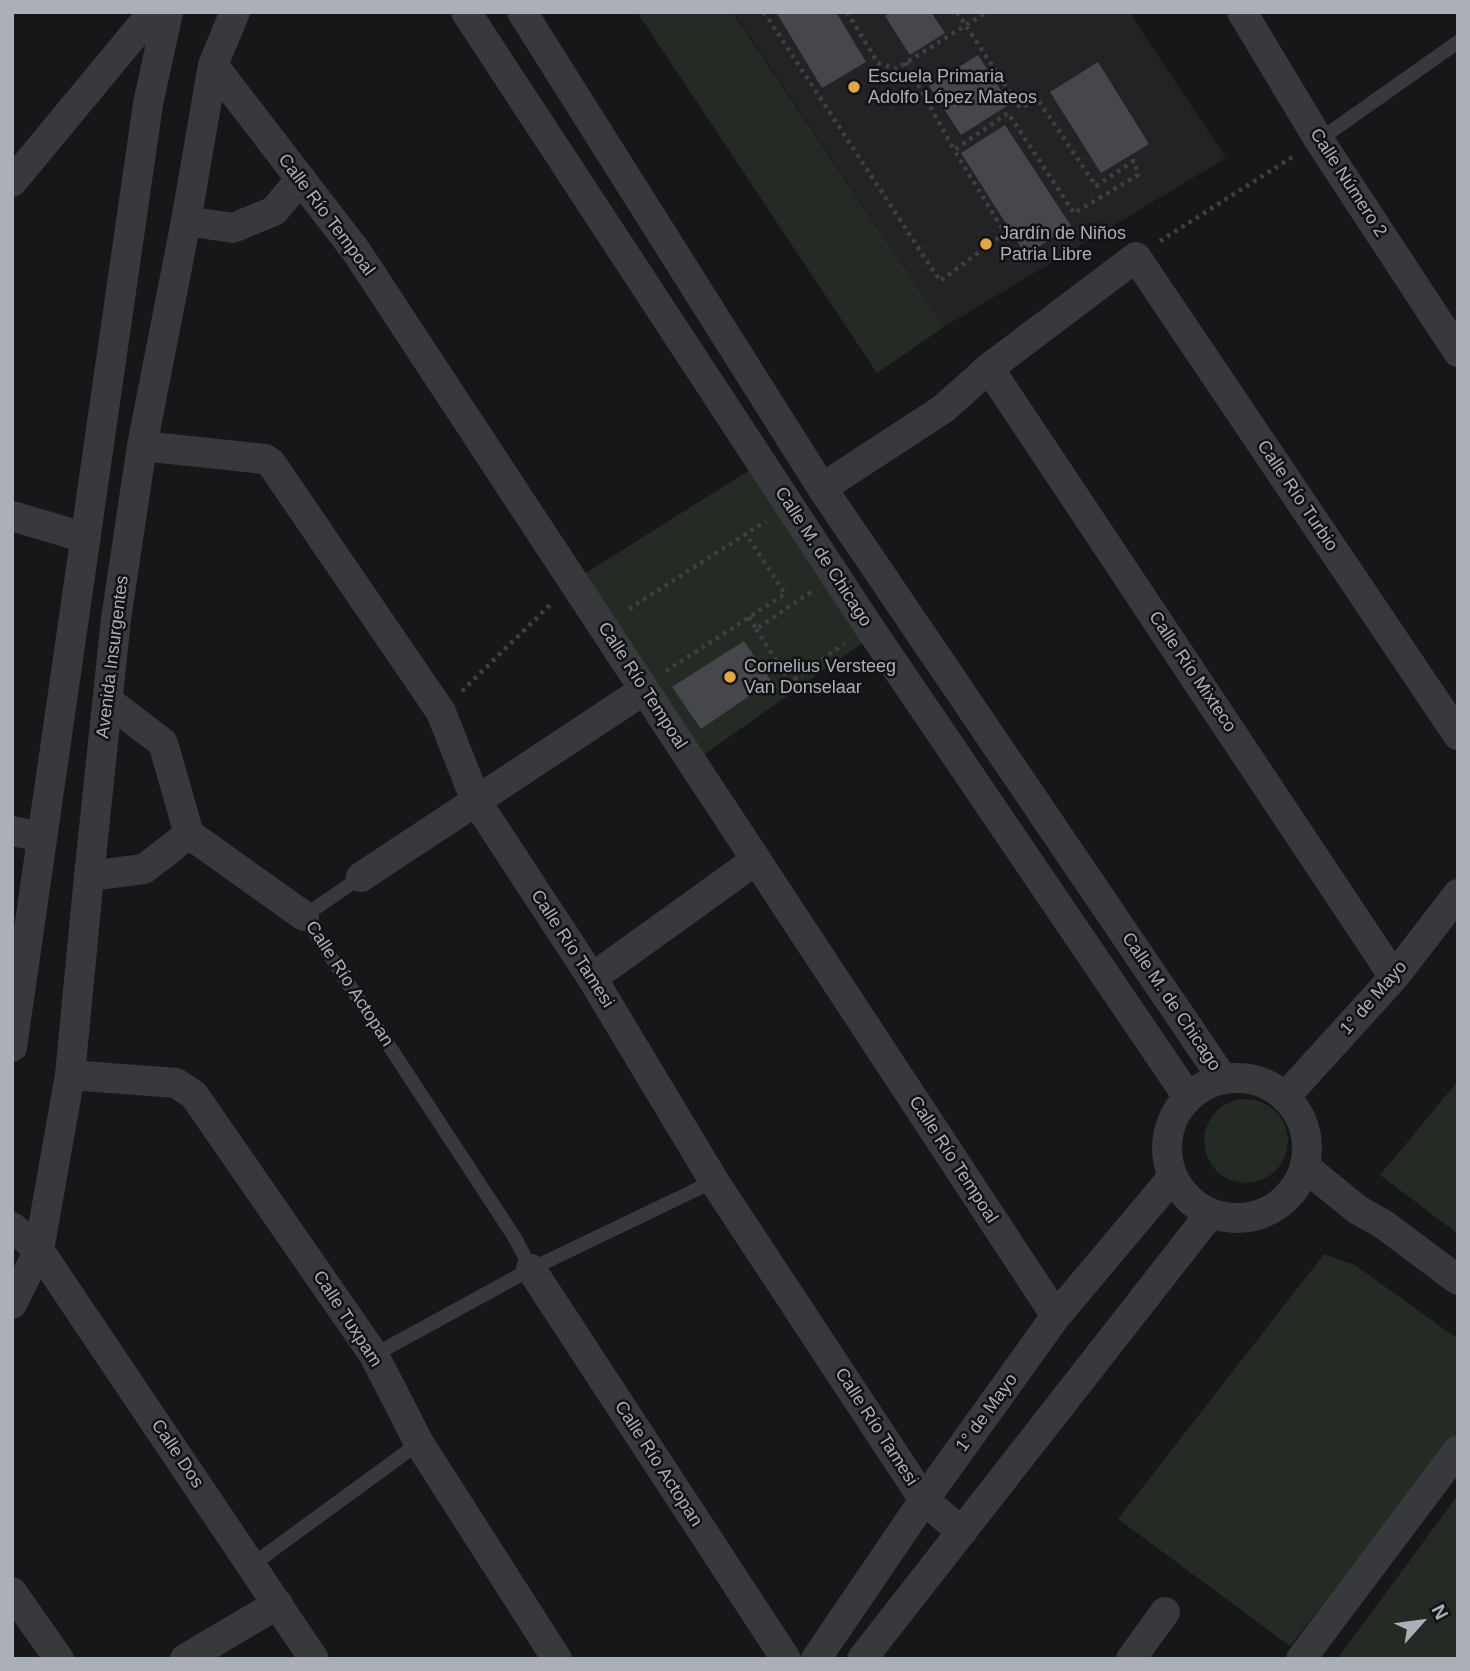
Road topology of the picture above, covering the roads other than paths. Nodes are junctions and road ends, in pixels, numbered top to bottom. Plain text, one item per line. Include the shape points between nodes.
1 (153, 12) edge
2 (167, 12) edge
3 (235, 12) edge
4 (466, 12) edge
5 (522, 12) edge
6 (1242, 12) edge
7 (1458, 42) edge
8 (213, 65) junction
9 (1319, 140) junction
10 (301, 179) junction
11 (12, 182) edge
12 (186, 221) junction
13 (1458, 352) edge
14 (989, 368) junction
15 (142, 446) junction
16 (822, 488) junction
17 (12, 516) edge
18 (86, 538) junction
19 (654, 681) junction
20 (108, 701) junction
21 (1458, 734) edge
22 (476, 801) junction
23 (12, 831) edge
24 (189, 834) junction
25 (42, 837) junction
26 (756, 860) junction
27 (89, 876) junction
28 (361, 877) joint
29 (1458, 894) edge
30 (304, 916) junction
31 (1394, 977) junction
32 (592, 978) junction
33 (12, 1047) edge
34 (70, 1075) junction
35 (1223, 1079) junction
36 (1188, 1097) junction
37 (1285, 1097) junction
38 (1305, 1167) junction
39 (1172, 1178) junction
40 (714, 1181) junction
41 (1209, 1214) junction
42 (12, 1227) edge
43 (38, 1250) junction
44 (531, 1269) junction
45 (1458, 1280) edge
46 (12, 1304) edge
47 (1056, 1316) junction
48 (374, 1355) junction
49 (419, 1443) junction
50 (1458, 1450) edge
51 (924, 1500) junction
52 (962, 1532) junction
53 (252, 1564) junction
54 (12, 1592) edge
55 (278, 1604) junction
56 (1165, 1612) dead end
57 (59, 1659) edge
58 (185, 1659) edge
59 (314, 1659) edge
60 (557, 1659) edge
61 (786, 1659) edge
62 (816, 1659) edge
63 (862, 1659) edge
64 (1131, 1659) edge
65 (1301, 1659) edge

1 - 11 street
2 - 18 street via 148,104
3 - 8 street, Avenida Insurgentes
4 - 36 street, Calle M. de Chicago via 835,576
5 - 16 street, Calle M. de Chicago
6 - 9 street, Calle Número 2
7 - 9 lane
8 - 10 street, Calle Río Tempoal
8 - 12 street, Avenida Insurgentes
9 - 13 street, Calle Número 2
10 - 12 street via 274,211 233,228
10 - 19 street, Calle Río Tempoal via 356,251 573,581
12 - 15 street, Avenida Insurgentes
14 - 16 street via 943,409
14 - 21 street, Calle Río Turbio via 1136,257
14 - 31 street, Calle Río Mixteco
15 - 20 street, Avenida Insurgentes
15 - 22 street, Calle Río Tamesi via 271,463 441,712
16 - 35 street, Calle M. de Chicago
17 - 18 street
18 - 25 street
19 - 22 street
19 - 26 street, Calle Río Tempoal
20 - 24 street via 163,743
20 - 27 street, Avenida Insurgentes
22 - 28 street
22 - 32 street, Calle Río Tamesi
23 - 25 street
24 - 27 street via 144,869
24 - 30 street, Calle Río Actopan
25 - 33 street
26 - 32 street
26 - 47 street, Calle Río Tempoal
27 - 34 street, Avenida Insurgentes
28 - 30 lane
29 - 31 street, 1° de Mayo
30 - 44 lane, Calle Río Actopan
31 - 37 street, 1° de Mayo
32 - 40 street, Calle Río Tamesi
34 - 43 street, Avenida Insurgentes
34 - 48 street, Calle Tuxpam via 176,1083 194,1095
35 - 36 street
35 - 37 street via 1267,1084
36 - 39 street via 1169,1126 1166,1144
37 - 38 street via 1303,1122 1308,1152
38 - 41 street via 1297,1186 1268,1213 1229,1219
38 - 45 street
39 - 41 street via 1194,1205
39 - 47 street, 1° de Mayo
40 - 44 lane
40 - 51 street, Calle Río Tamesi
41 - 52 street
42 - 43 street, Calle Dos
43 - 46 street, Avenida Insurgentes
43 - 53 street, Calle Dos
44 - 48 lane
44 - 61 street, Calle Río Actopan
47 - 51 street, 1° de Mayo
48 - 49 street, Calle Tuxpam
49 - 53 lane
49 - 60 street, Calle Tuxpam
50 - 65 street
51 - 52 street, Calle Río Tamesi
51 - 62 street, 1° de Mayo
52 - 63 street
53 - 55 street, Calle Dos
54 - 57 street
55 - 58 street
55 - 59 street, Calle Dos
56 - 64 street

